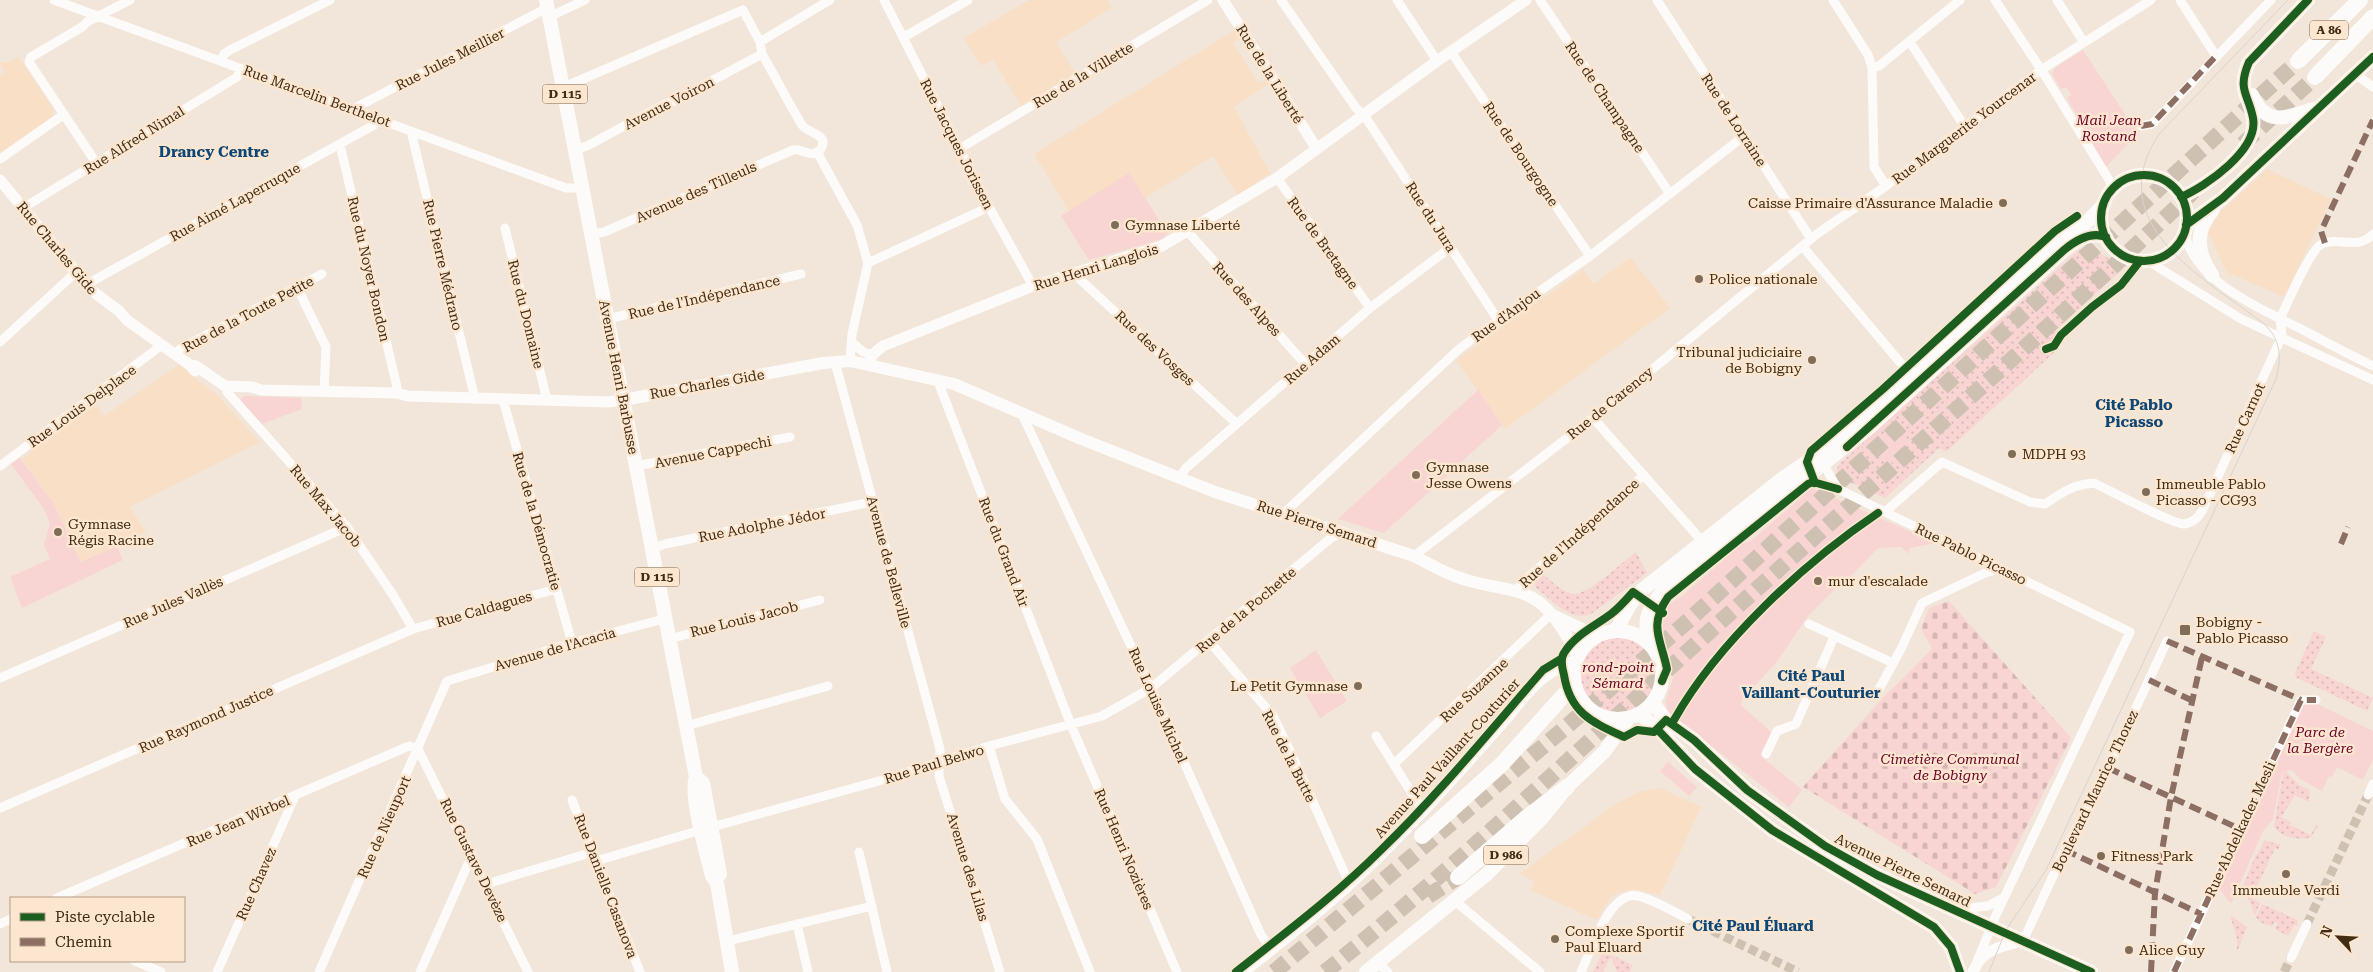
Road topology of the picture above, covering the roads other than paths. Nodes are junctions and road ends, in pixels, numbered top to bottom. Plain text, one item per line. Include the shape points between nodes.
1 (54, 0) edge
2 (130, 0) edge
3 (330, 0) edge
4 (585, 0) edge
5 (830, 0) edge
6 (884, 0) edge
7 (968, 0) edge
8 (1208, 0) edge
9 (1224, 0) edge
10 (1281, 0) edge
11 (1397, 0) edge
12 (1540, 0) edge
13 (1657, 0) edge
14 (1833, 0) edge
15 (1960, 0) edge
16 (1995, 0) edge
17 (2057, 0) edge
18 (2151, 0) edge
19 (2180, 0) edge
20 (2271, 0) edge
21 (2308, 0) edge
22 (2360, 0) edge
23 (1523, 1) edge
24 (547, 8) edge
25 (99, 17) junction
26 (2373, 17) edge
27 (2275, 35) junction
28 (904, 37) junction
29 (2083, 41) junction
30 (760, 42) junction
31 (1910, 42) junction
32 (1451, 52) junction
33 (762, 54) junction
34 (2216, 56) junction
35 (2373, 58) edge
36 (221, 61) junction
37 (1437, 61) junction
38 (2298, 61) tunnel mouth
39 (1872, 67) junction
40 (241, 68) junction
41 (2041, 70) junction
42 (2355, 74) junction
43 (2314, 77) tunnel mouth
44 (564, 87) junction
45 (2373, 87) edge
46 (2320, 106) junction
47 (353, 110) junction
48 (1364, 115) junction
49 (64, 116) junction
50 (383, 120) junction
51 (2141, 126) dead end
52 (1965, 127) junction
53 (411, 131) junction
54 (1744, 136) junction
55 (340, 145) junction
56 (959, 149) junction
57 (1317, 149) junction
58 (574, 150) junction
59 (817, 152) junction
60 (0, 159) edge
61 (97, 164) junction
62 (1277, 178) junction
63 (0, 180) edge
64 (1886, 186) junction
65 (582, 188) junction
66 (2114, 188) junction
67 (1670, 194) junction
68 (2181, 197) junction
69 (2223, 198) junction
70 (2104, 204) junction
71 (988, 207) junction
72 (23, 208) junction
73 (506, 228) dead end
74 (2185, 228) junction
75 (1188, 232) junction
76 (591, 234) junction
77 (2373, 234) edge
78 (2106, 237) junction
79 (1811, 240) junction
80 (1451, 247) junction
81 (1802, 247) junction
82 (1590, 256) junction
83 (2144, 261) junction
84 (868, 264) junction
85 (75, 273) junction
86 (1073, 273) junction
87 (322, 274) dead end
88 (801, 274) dead end
89 (2212, 275) junction
90 (87, 284) junction
91 (1033, 286) junction
92 (296, 287) junction
93 (1370, 308) junction
94 (607, 319) junction
95 (2280, 319) junction
96 (1498, 320) junction
97 (2282, 336) junction
98 (0, 342) edge
99 (852, 342) junction
100 (162, 345) junction
101 (2046, 349) dead end
102 (176, 355) junction
103 (870, 360) junction
104 (850, 361) junction
105 (835, 362) junction
106 (1306, 365) junction
107 (2373, 366) edge
108 (1909, 373) junction
109 (937, 379) junction
110 (2373, 380) edge
111 (226, 389) junction
112 (324, 392) junction
113 (396, 393) junction
114 (475, 399) junction
115 (502, 400) junction
116 (547, 400) junction
117 (623, 400) junction
118 (1021, 412) junction
119 (1593, 418) junction
120 (1237, 424) junction
121 (1843, 434) junction
122 (790, 436) dead end
123 (1078, 438) joint
124 (1822, 465) junction
125 (0, 466) edge
126 (636, 466) junction
127 (1643, 476) junction
128 (1179, 478) junction
129 (872, 502) junction
130 (1886, 511) junction
131 (1283, 514) junction
132 (347, 527) junction
133 (1342, 532) junction
134 (1703, 542) junction
135 (651, 549) junction
136 (1414, 556) junction
137 (1999, 569) junction
138 (556, 589) junction
139 (1516, 591) junction
140 (820, 600) dead end
141 (1552, 614) junction
142 (664, 619) junction
143 (1809, 624) dead end
144 (412, 629) junction
145 (1616, 630) junction
146 (1597, 636) junction
147 (1834, 637) junction
148 (668, 639) junction
149 (1209, 641) junction
150 (2167, 641) dead end
151 (572, 643) junction
152 (1651, 646) junction
153 (1576, 659) junction
154 (1893, 663) junction
155 (0, 678) edge
156 (446, 681) joint
157 (828, 686) dead end
158 (1151, 688) junction
159 (1575, 689) junction
160 (1878, 691) dead end
161 (2316, 700) dead end
162 (1653, 703) junction
163 (1634, 717) junction
164 (1071, 725) junction
165 (686, 726) junction
166 (1376, 736) dead end
167 (989, 746) junction
168 (418, 749) junction
169 (1766, 754) dead end
170 (940, 762) junction
171 (1394, 764) junction
172 (2373, 784) edge
173 (1566, 787) junction
174 (2368, 795) dead end
175 (295, 796) junction
176 (572, 800) dead end
177 (0, 808) edge
178 (1423, 811) junction
179 (707, 829) junction
180 (1422, 836) dead end
181 (859, 852) dead end
182 (472, 855) junction
183 (595, 857) junction
184 (1458, 877) tunnel mouth
185 (1349, 883) junction
186 (486, 884) junction
187 (2006, 896) junction
188 (59, 897) edge
189 (1456, 901) junction
190 (872, 906) junction
191 (1952, 909) junction
192 (1688, 919) tunnel mouth
193 (797, 924) junction
194 (2307, 924) tunnel mouth
195 (1991, 927) junction
196 (728, 941) junction
197 (2023, 941) junction
198 (1271, 948) junction
199 (2291, 958) tunnel mouth
200 (1978, 959) junction
201 (137, 962) edge
202 (1383, 968) edge
203 (526, 971) edge
204 (733, 971) edge
205 (160, 972) edge
206 (218, 972) edge
207 (319, 972) edge
208 (420, 972) edge
209 (640, 972) edge
210 (808, 972) edge
211 (887, 972) edge
212 (1000, 972) edge
213 (1090, 972) edge
214 (1177, 972) edge
215 (1241, 972) edge
216 (1366, 972) edge
217 (1540, 972) edge
218 (1581, 972) edge
219 (1960, 972) edge
220 (1973, 972) edge
221 (2091, 972) edge
222 (2174, 972) edge

1 - 25 street, Rue Marcelin Berthelot
2 - 25 street
3 - 36 street via 230,50
4 - 24 street, Rue Jules Meillier
5 - 30 street
6 - 28 street, Rue Jacques Jorissen
7 - 28 street
8 - 56 street, Rue de la Villette
9 - 57 street, Rue de la Liberté
10 - 48 street, Rue du Jura
11 - 37 street
12 - 67 street, Rue de Champagne
13 - 54 street, Rue de Lorraine
14 - 39 street via 1868,55
15 - 31 street
16 - 41 street
17 - 29 street
18 - 29 street, Rue Marguerite Yourcenar
19 - 34 street
20 - 34 street
21 - 27 main road
22 - 38 highway, A 86
23 - 32 street, Rue Henri Langlois
24 - 44 main road, Avenue Henri Barbusse / D 115
24 - 47 street, Rue Jules Meillier
25 - 36 street, Rue Marcelin Berthelot
25 - 49 street via 31,57 29,62
26 - 43 highway, A 86
27 - 46 main road via 2272,48 2250,77 2251,94 2256,104 2264,113 2282,118
27 - 68 main road via 2249,62 2244,75 2244,96 2253,121 2249,141 2205,186
28 - 56 street, Rue Jacques Jorissen
29 - 41 street, Rue Marguerite Yourcenar
30 - 33 street
30 - 44 street via 743,10
31 - 39 street via 1879,66
31 - 52 street
32 - 37 street, Rue Henri Langlois
32 - 82 street, Rue de Bourgogne
33 - 58 street, Avenue Voiron
33 - 59 street via 803,127 819,135 822,141
34 - 51 street via 2152,124
35 - 42 main road
36 - 40 street, Rue Marcelin Berthelot
37 - 48 street, Rue Henri Langlois
39 - 64 street via 1874,168
40 - 47 street, Rue Marcelin Berthelot
40 - 61 street, Rue Alfred Nimal via 237,77
41 - 52 street, Rue Marguerite Yourcenar
41 - 66 street
42 - 45 street
42 - 46 main road
44 - 58 main road, Avenue Henri Barbusse / D 115
46 - 69 main road
47 - 50 street, Rue Marcelin Berthelot
48 - 57 street, Rue Henri Langlois
48 - 80 street, Rue du Jura
49 - 60 street
49 - 61 street
50 - 53 street, Rue Marcelin Berthelot
50 - 55 street, Rue Aimé Laperruque
52 - 64 street, Rue Marguerite Yourcenar
53 - 65 street, Rue Marcelin Berthelot via 566,188
53 - 114 street, Rue Pierre Médrano
54 - 67 street, Rue d'Anjou
54 - 79 street, Rue de Lorraine
55 - 90 street, Rue Aimé Laperruque
55 - 113 street, Rue du Noyer Bondon
56 - 71 street, Rue Jacques Jorissen
57 - 62 street, Rue Henri Langlois
58 - 65 main road, Avenue Henri Barbusse / D 115
59 - 76 street, Avenue des Tilleuls via 792,150 604,232
59 - 84 street via 858,225
61 - 72 street, Rue Alfred Nimal
62 - 75 street, Rue Henri Langlois
62 - 93 street, Rue de Bretagne
63 - 72 street, Rue Charles Gide
64 - 79 street, Rue Marguerite Yourcenar
65 - 76 main road, Avenue Henri Barbusse / D 115
66 - 68 main road via 2132,177 2149,176 2168,183
66 - 70 main road
67 - 82 street, Rue d'Anjou
68 - 74 main road via 2187,215
69 - 74 main road
69 - 89 main road via 2206,218 2199,237 2201,256
70 - 78 main road via 2101,218
70 - 108 main road via 2088,221 2054,241
71 - 84 street
71 - 91 street, Rue Jacques Jorissen
72 - 85 street, Rue Charles Gide
73 - 116 street, Rue du Domaine
74 - 83 main road via 2178,245 2171,252
74 - 89 street via 2187,242 2200,264
75 - 86 street, Rue Henri Langlois via 1162,246
75 - 106 street, Rue des Alpes
76 - 94 main road, Avenue Henri Barbusse / D 115
77 - 95 street via 2351,244 2334,241 2320,244 2310,257
78 - 83 main road via 2113,249 2129,259
78 - 124 main road via 2098,234 2086,237 2064,250 1876,421
79 - 81 street, Rue de Carency
80 - 93 street, Rue Adam
80 - 96 street, Rue du Jura
81 - 108 street
81 - 119 street, Rue de Carency
82 - 96 street, Rue d'Anjou
83 - 97 street via 2241,319
83 - 101 street via 2121,285 2060,335 2054,346
84 - 99 street
85 - 90 street, Rue Charles Gide
85 - 98 street
86 - 91 street, Rue Henri Langlois
86 - 120 street, Rue des Vosges
87 - 92 street, Rue de la Toute Petite
88 - 94 street, Rue de l'Indépendance
89 - 95 street via 2244,299
90 - 100 street, Rue Charles Gide via 128,321
91 - 103 street, Rue Henri Langlois via 884,346
92 - 102 street, Rue de la Toute Petite via 180,349
92 - 112 street via 326,347
93 - 106 street, Rue Adam
94 - 117 main road, Avenue Henri Barbusse / D 115
95 - 97 street
95 - 107 street
96 - 131 street, Rue d'Anjou via 1459,350
97 - 110 street
97 - 130 street, Rue Carnot via 2200,514 2191,522 2178,523 2094,483 2066,489 2045,504 2030,502 1942,462
99 - 103 street
99 - 104 street
100 - 102 street, Rue Charles Gide
100 - 125 street, Rue Louis Delplace
102 - 111 street, Rue Charles Gide via 214,387
103 - 104 main road, Rue Charles Gide
103 - 109 main road, Rue Charles Gide
104 - 105 main road, Rue Charles Gide
105 - 117 main road, Rue Charles Gide
105 - 129 street, Avenue de Belleville
106 - 120 street, Rue Adam
108 - 121 main road
109 - 118 main road, Rue Charles Gide
109 - 164 street, Rue du Grand Air
111 - 112 street, Rue Charles Gide via 251,393 261,390
111 - 132 street, Rue Max Jacob
112 - 113 street, Rue Charles Gide
113 - 114 street, Rue Charles Gide
114 - 115 street, Rue Charles Gide
115 - 116 street, Rue Charles Gide
115 - 138 street, Rue de la Démocratie
116 - 117 street, Rue Charles Gide
117 - 126 main road, Avenue Henri Barbusse / D 115
118 - 123 main road, Rue Charles Gide
118 - 158 street, Rue Louise Michel
119 - 127 street
119 - 136 street, Rue de Carency
120 - 128 street, Rue Adam via 1186,468
121 - 124 street via 1821,458
121 - 134 main road
122 - 126 street, Avenue Cappechi
123 - 128 main road, Rue Pierre Semard
124 - 130 street, Rue Pablo Picasso via 1838,489
124 - 152 main road via 1654,599 1646,619
126 - 135 main road, Avenue Henri Barbusse / D 115
127 - 134 street
127 - 139 street, Rue de l'Indépendance via 1520,584
128 - 131 main road, Rue Pierre Semard
129 - 135 street, Rue Adolphe Jédor
129 - 170 street, Avenue de Belleville via 940,749
130 - 137 street, Rue Pablo Picasso
131 - 133 main road, Rue Pierre Semard
132 - 144 street, Rue Max Jacob
132 - 155 street, Rue Jules Vallès
133 - 136 main road, Rue Pierre Semard
133 - 149 street, Rue de la Pochette
134 - 145 main road via 1642,590
135 - 142 main road, Avenue Henri Barbusse / D 115
136 - 139 main road, Rue Pierre Semard via 1441,571
137 - 154 street via 1922,603
137 - 187 street, Rue Pablo Picasso via 2130,632
138 - 144 street, Rue Caldagues
138 - 151 street, Rue de la Démocratie
139 - 141 main road, Rue Pierre Semard via 1540,603
140 - 148 street, Rue Louis Jacob
141 - 146 main road, Rue Pierre Semard
141 - 153 main road, Rue Pierre Semard
141 - 171 street, Rue Suzanne
142 - 148 main road, Avenue Henri Barbusse / D 115
142 - 151 street, Avenue de l'Acacia
143 - 147 street
144 - 177 street, Rue Raymond Justice
145 - 146 main road
145 - 152 main road via 1634,634
146 - 153 main road via 1586,643
147 - 154 street
147 - 169 street via 1796,724 1777,731
148 - 165 main road, Avenue Henri Barbusse / D 115
149 - 158 street, Rue de la Pochette
149 - 185 street, Rue de la Butte via 1273,716
150 - 197 street, Boulevard Maurice Thorez
151 - 156 street, Avenue de l'Acacia
152 - 162 main road via 1661,667 1662,680
153 - 159 main road
153 - 178 main road, Avenue Paul Vaillant-Couturier via 1562,664 1534,684
154 - 160 street
156 - 168 street, Rue de Nieuport
157 - 165 street
158 - 164 street, Rue Paul Belwo via 1102,716
158 - 198 street, Rue Louise Michel via 1261,935
159 - 163 main road via 1586,706 1602,717 1614,720
159 - 180 highway via 1564,695 1502,764
161 - 222 street, Rue Abdelkader Mesli via 2301,700
162 - 163 main road
162 - 191 main road, Avenue Pierre Semard via 1666,720 1694,740 1747,790 1815,839 1854,864
163 - 173 main road, D 986 via 1604,752
163 - 219 main road, Avenue Pierre Semard via 1662,733 1716,788 1772,830 1934,927 1951,947
164 - 167 street, Rue Paul Belwo
164 - 214 street, Rue Henri Nozières
165 - 179 main road, Avenue Henri Barbusse / D 115 via 696,778 693,785
166 - 171 street
167 - 170 street, Rue Paul Belwo
167 - 213 street via 1006,799 1037,839
168 - 175 street, Rue Jean Wirbel via 409,746
168 - 182 street, Rue Gustave Devèze
168 - 207 street, Rue de Nieuport
170 - 179 street, Rue Paul Belwo
170 - 212 street, Avenue des Lilas via 939,776
171 - 178 street
172 - 174 street
173 - 184 highway
173 - 189 main road, D 986 via 1542,818
175 - 188 street, Rue Jean Wirbel
175 - 206 street, Rue Chavez
176 - 183 street, Rue Danielle Casanova
178 - 185 main road, Avenue Paul Vaillant-Couturier
179 - 183 street, Rue Paul Belwo
179 - 196 main road, D 115 via 712,876 717,883
181 - 190 street
182 - 186 street, Rue Gustave Devèze
182 - 208 street
183 - 186 street, Rue Paul Belwo
183 - 209 street, Rue Danielle Casanova
185 - 198 main road, Avenue Paul Vaillant-Couturier
186 - 203 street, Rue Gustave Devèze
187 - 191 street via 1988,906
187 - 195 street
189 - 202 main road, D 986
189 - 217 street
190 - 193 street
190 - 211 street
191 - 195 main road, Avenue Pierre Semard
192 - 218 street via 1637,896 1619,900 1609,912
193 - 196 street
193 - 210 street
194 - 199 street
195 - 197 main road, Avenue Pierre Semard
195 - 200 street
196 - 204 main road, D 115
197 - 200 street via 2001,947
197 - 221 main road, Avenue Pierre Semard
198 - 215 main road, Avenue Paul Vaillant-Couturier
200 - 220 street
201 - 205 street
202 - 216 main road, D 986

